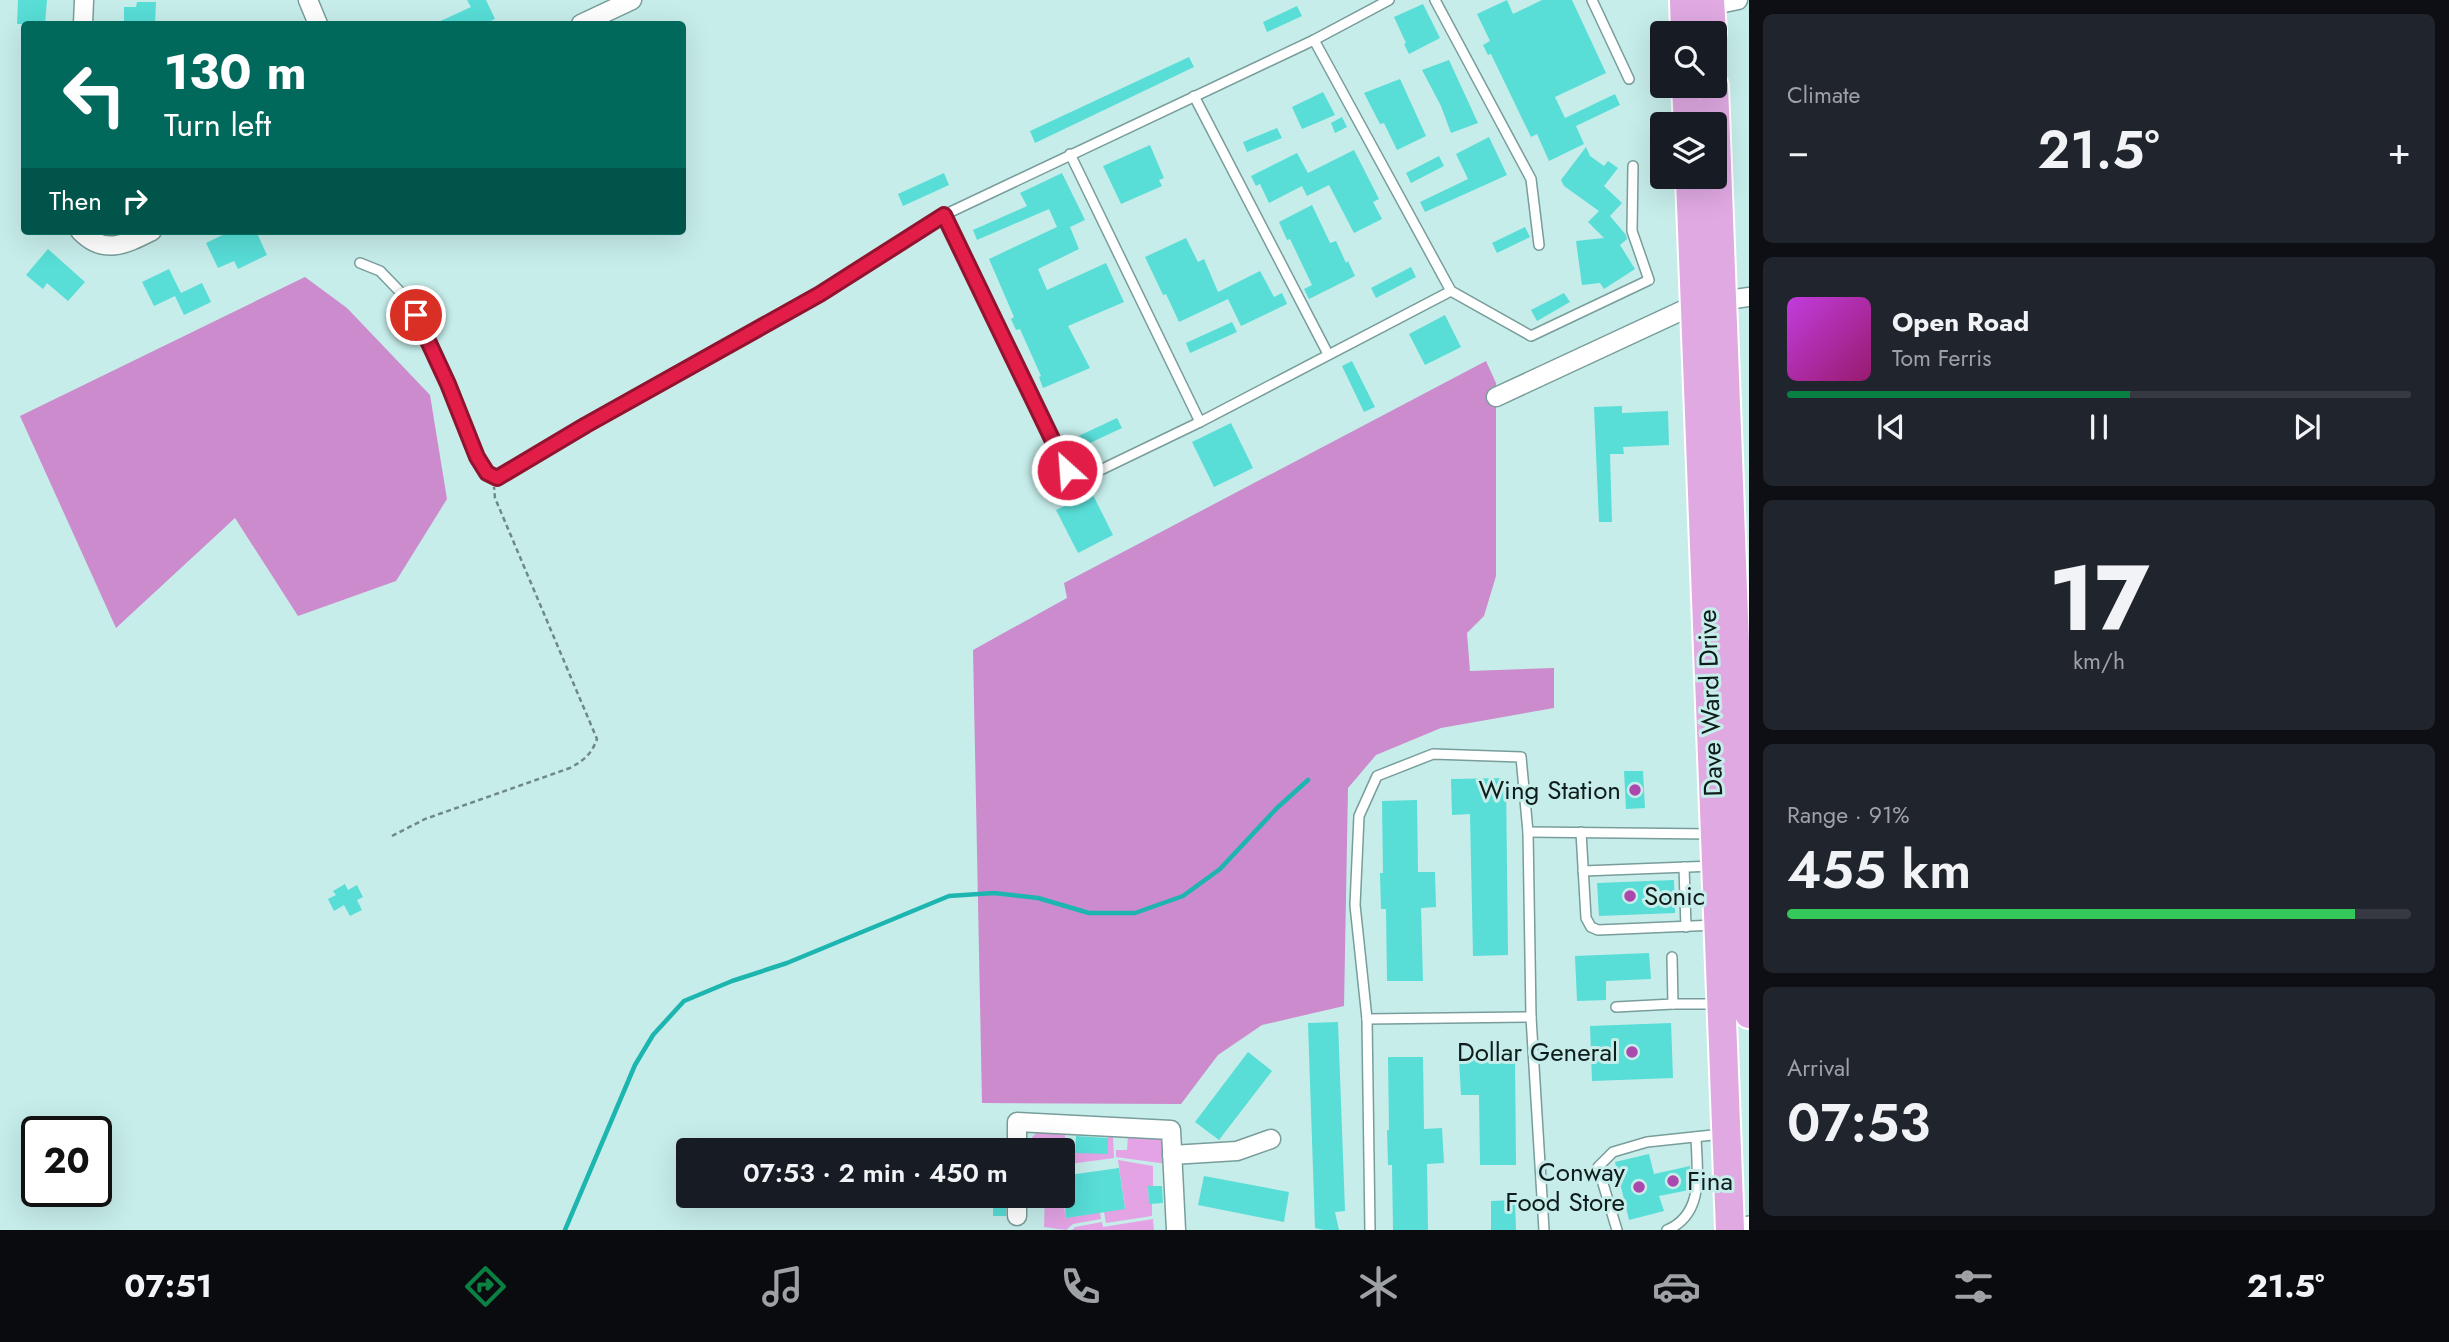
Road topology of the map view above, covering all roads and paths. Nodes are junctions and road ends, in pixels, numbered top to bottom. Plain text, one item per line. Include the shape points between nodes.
1 (84, 0) edge
2 (308, 0) edge
3 (632, 0) edge
4 (1389, 0) edge
5 (1435, 0) edge
6 (1592, 0) edge
7 (1738, 0) edge
8 (1704, 10) edge
9 (83, 21) edge
10 (317, 21) edge
11 (587, 21) edge
12 (1314, 40) junction
13 (1629, 79) dead end
14 (1194, 96) junction
15 (1715, 98) edge
16 (1070, 154) junction
17 (1633, 166) dead end
18 (1690, 189) edge
19 (944, 215) junction
20 (85, 235) edge
21 (143, 235) edge
22 (1539, 244) dead end
23 (360, 263) dead end
24 (1451, 291) junction
25 (1736, 299) edge
26 (1694, 305) junction
27 (1328, 354) junction
28 (1496, 397) dead end
29 (1200, 422) junction
30 (493, 477) junction
31 (1742, 642) edge
32 (1744, 784) edge
33 (1528, 832) junction
34 (1581, 832) junction
35 (1715, 834) junction
36 (392, 836) dead end
37 (1717, 866) junction
38 (1684, 867) junction
39 (1583, 871) junction
40 (1719, 925) junction
41 (1686, 926) junction
42 (1748, 950) edge
43 (1672, 957) dead end
44 (1673, 1004) junction
45 (1722, 1004) junction
46 (1616, 1007) dead end
47 (1749, 1014) edge
48 (1531, 1017) junction
49 (1367, 1019) junction
50 (1727, 1133) junction
51 (1696, 1136) junction
52 (1017, 1138) edge
53 (1271, 1139) dead end
54 (1172, 1156) junction
55 (1017, 1208) edge
56 (1017, 1216) dead end
57 (1670, 1229) edge
58 (1175, 1230) edge
59 (1370, 1230) edge
60 (1544, 1230) edge
61 (1617, 1230) edge
62 (1730, 1230) edge

1 - 9 street
2 - 10 street
3 - 11 street
4 - 12 lane
5 - 22 lane via 1531,179
6 - 13 lane
7 - 8 street
12 - 14 lane
12 - 24 lane
14 - 16 lane
14 - 27 lane
15 - 25 main road, Dave Ward Drive
16 - 19 lane
16 - 29 lane
17 - 24 lane via 1632,231 1649,280 1531,337
18 - 26 main road, Dave Ward Drive
19 - 29 lane via 1067,470 1090,475
19 - 30 lane via 776,319 513,471
20 - 21 street via 97,245 122,245
23 - 30 lane via 380,271 408,300 477,457
24 - 27 lane
25 - 26 street
25 - 31 main road, Dave Ward Drive via 1734,473
26 - 28 street
26 - 35 main road, Dave Ward Drive
27 - 29 lane
30 - 36 path via 495,499 597,740 592,752 570,768 425,819
31 - 32 main road, Dave Ward Drive
32 - 42 main road, Dave Ward Drive
33 - 34 lane
33 - 48 lane
33 - 49 lane via 1521,757 1433,754 1377,776 1359,816 1355,905
34 - 35 lane
34 - 39 lane
35 - 37 main road, Dave Ward Drive
37 - 38 lane
37 - 40 main road, Dave Ward Drive
38 - 39 lane
38 - 41 lane
39 - 41 lane via 1586,918 1591,927
40 - 41 lane
40 - 45 main road, Dave Ward Drive
42 - 47 main road, Dave Ward Drive
43 - 44 lane
44 - 45 lane
44 - 46 lane
45 - 50 main road, Dave Ward Drive
48 - 49 lane
48 - 60 lane
49 - 59 lane
50 - 51 lane
50 - 62 main road, Dave Ward Drive
51 - 57 lane via 1697,1195 1690,1211
51 - 61 lane via 1613,1152 1598,1167
52 - 54 street via 1017,1122 1171,1130
53 - 54 street via 1237,1151
54 - 58 street
55 - 56 street

